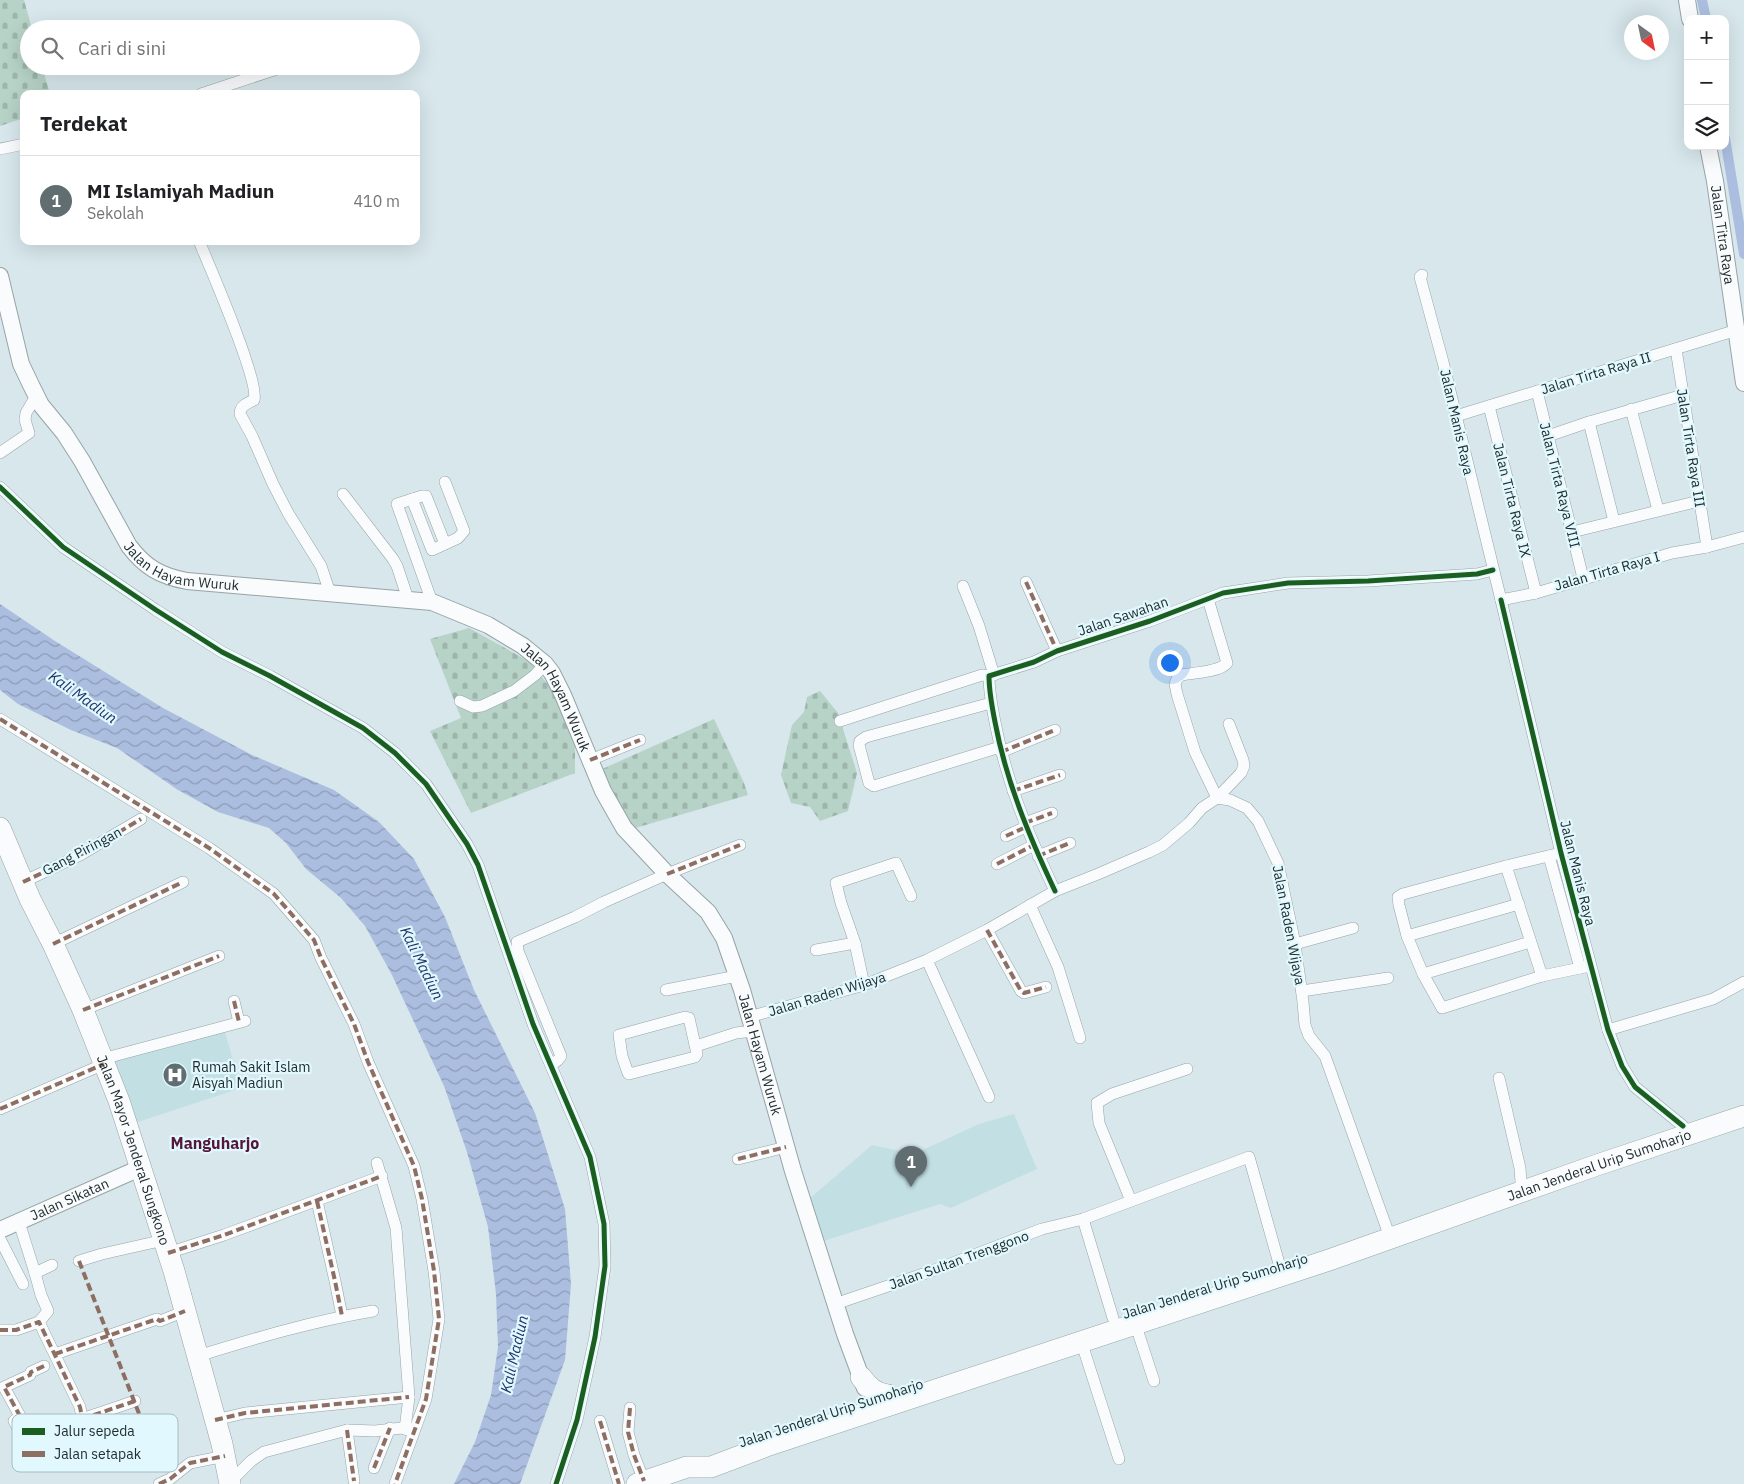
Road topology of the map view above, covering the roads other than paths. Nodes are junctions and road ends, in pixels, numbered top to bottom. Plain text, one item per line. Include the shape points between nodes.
1 (1687, 0) edge
2 (1689, 15) edge
3 (259, 75) edge
4 (213, 90) edge
5 (20, 145) edge
6 (0, 149) edge
7 (1709, 150) edge
8 (201, 245) edge
9 (1422, 275) dead end
10 (0, 276) edge
11 (1737, 330) junction
12 (1676, 349) junction
13 (1744, 383) edge
14 (1537, 391) junction
15 (1683, 395) junction
16 (36, 396) junction
17 (1489, 406) junction
18 (1631, 409) junction
19 (1456, 416) junction
20 (1589, 422) junction
21 (1548, 436) junction
22 (0, 453) edge
23 (444, 482) dead end
24 (0, 487) edge
25 (343, 494) dead end
26 (412, 499) junction
27 (1700, 501) junction
28 (1658, 510) junction
29 (436, 520) junction
30 (1614, 521) junction
31 (422, 525) junction
32 (405, 530) junction
33 (1572, 532) junction
34 (1744, 537) edge
35 (445, 544) junction
36 (1707, 547) junction
37 (432, 550) junction
38 (416, 557) junction
39 (1493, 570) junction
40 (1583, 578) junction
41 (1026, 582) dead end
42 (963, 586) dead end
43 (330, 593) junction
44 (1536, 593) junction
45 (408, 599) junction
46 (1208, 599) junction
47 (1501, 600) junction
48 (432, 602) junction
49 (1057, 651) junction
50 (545, 664) junction
51 (991, 676) junction
52 (460, 701) dead end
53 (991, 703) junction
54 (0, 719) edge
55 (840, 721) dead end
56 (1229, 724) dead end
57 (1055, 730) dead end
58 (640, 740) dead end
59 (1000, 749) junction
60 (590, 760) junction
61 (1060, 775) dead end
62 (1013, 791) junction
63 (1217, 798) junction
64 (1052, 813) dead end
65 (141, 819) dead end
66 (1026, 825) junction
67 (0, 828) edge
68 (1006, 836) dead end
69 (1070, 843) dead end
70 (740, 845) dead end
71 (1034, 845) junction
72 (1561, 853) junction
73 (1038, 856) junction
74 (1549, 856) junction
75 (996, 864) dead end
76 (1506, 866) junction
77 (667, 874) junction
78 (23, 882) junction
79 (183, 882) dead end
80 (1055, 891) junction
81 (911, 896) dead end
82 (1519, 904) junction
83 (1030, 906) junction
84 (1353, 928) dead end
85 (988, 930) junction
86 (1407, 936) junction
87 (1530, 942) junction
88 (53, 944) junction
89 (855, 944) junction
90 (1295, 944) junction
91 (816, 950) dead end
92 (219, 956) dead end
93 (927, 960) junction
94 (1585, 967) junction
95 (1422, 974) junction
96 (737, 976) junction
97 (1542, 976) junction
98 (1388, 978) dead end
99 (1744, 982) edge
100 (864, 985) junction
101 (1046, 987) dead end
102 (666, 990) dead end
103 (1302, 991) junction
104 (234, 1001) dead end
105 (82, 1010) junction
106 (751, 1024) junction
107 (1608, 1030) junction
108 (1080, 1038) dead end
109 (696, 1046) junction
110 (103, 1062) junction
111 (551, 1065) junction
112 (1187, 1069) dead end
113 (1499, 1078) dead end
114 (989, 1097) dead end
115 (1744, 1105) edge
116 (0, 1109) edge
117 (1744, 1116) edge
118 (1683, 1126) junction
119 (786, 1147) junction
120 (738, 1159) dead end
121 (377, 1162) dead end
122 (140, 1168) junction
123 (382, 1176) junction
124 (1521, 1182) junction
125 (317, 1200) junction
126 (1131, 1201) junction
127 (1083, 1219) junction
128 (19, 1222) junction
129 (1387, 1229) junction
130 (0, 1230) edge
131 (0, 1239) edge
132 (166, 1246) junction
133 (79, 1261) dead end
134 (52, 1265) dead end
135 (1280, 1267) junction
136 (35, 1273) junction
137 (23, 1284) dead end
138 (835, 1304) junction
139 (185, 1311) junction
140 (372, 1311) dead end
141 (342, 1316) junction
142 (1113, 1318) junction
143 (39, 1322) junction
144 (1136, 1323) junction
145 (0, 1330) edge
146 (1081, 1341) junction
147 (55, 1354) junction
148 (198, 1356) junction
149 (44, 1366) dead end
150 (861, 1377) joint
151 (1154, 1381) dead end
152 (409, 1397) junction
153 (135, 1401) dead end
154 (877, 1402) junction
155 (630, 1408) dead end
156 (19, 1414) edge
157 (81, 1414) edge
158 (97, 1414) edge
159 (215, 1420) junction
160 (600, 1421) dead end
161 (390, 1428) junction
162 (347, 1430) junction
163 (410, 1431) junction
164 (225, 1456) junction
165 (1119, 1459) dead end
166 (374, 1468) dead end
167 (681, 1474) edge
168 (354, 1480) dead end
169 (230, 1482) edge
170 (640, 1483) edge
171 (159, 1484) edge
172 (396, 1484) edge
173 (556, 1484) edge
174 (619, 1484) edge

1 - 2 main road
3 - 4 street
5 - 6 street
7 - 11 main road, Jalan Titra Raya
8 - 43 street via 255,390 254,400 243,406 240,414 288,513 321,566
9 - 19 street, Jalan Manis Raya
10 - 16 main road, Jalan Hayam Wuruk via 21,364
11 - 12 street, Jalan Tirta Raya II
11 - 13 main road, Jalan Titra Raya
12 - 14 street, Jalan Tirta Raya II
12 - 15 street, Jalan Tirta Raya III
14 - 17 street, Jalan Tirta Raya II
14 - 21 street, Jalan Tirta Raya VIII
15 - 18 street
15 - 27 street, Jalan Tirta Raya III
16 - 22 street via 26,413 29,434
16 - 43 main road, Jalan Hayam Wuruk via 82,461 129,546 150,569 187,581
17 - 19 street, Jalan Tirta Raya II
17 - 44 street, Jalan Tirta Raya IX
18 - 20 street
18 - 28 street
19 - 39 street, Jalan Manis Raya
20 - 21 street
20 - 30 street
21 - 33 street, Jalan Tirta Raya VIII
23 - 35 street via 464,531
24 - 111 street via 63,547 222,652 363,728 426,784 478,865 533,1024
25 - 45 street via 393,559
26 - 29 street via 426,496
26 - 31 street
26 - 32 street via 397,506
27 - 28 street
27 - 36 street, Jalan Tirta Raya III
28 - 30 street
29 - 31 street
29 - 35 street
30 - 33 street
31 - 32 street
31 - 37 street
32 - 38 street
33 - 40 street, Jalan Tirta Raya VIII
34 - 36 street, Jalan Tirta Raya I
35 - 37 street
36 - 40 street, Jalan Tirta Raya I via 1672,553
37 - 38 street
38 - 48 street
39 - 46 street, Jalan Sawahan via 1477,574 1368,581 1288,583 1232,591
39 - 47 street
40 - 44 street, Jalan Tirta Raya I
41 - 49 street
42 - 51 street via 979,626
43 - 45 main road, Jalan Hayam Wuruk
44 - 47 street, Jalan Tirta Raya I
45 - 48 main road, Jalan Hayam Wuruk
46 - 49 street, Jalan Sawahan
46 - 63 street via 1226,666 1181,675 1175,684 1195,752
47 - 72 street, Jalan Manis Raya
48 - 50 main road, Jalan Hayam Wuruk via 488,625
49 - 51 street, Jalan Sawahan
50 - 52 street via 514,691 482,706 472,707
50 - 60 main road, Jalan Hayam Wuruk via 563,695
51 - 53 street
51 - 55 street, Jalan Sawahan via 982,676
53 - 59 street
53 - 59 street via 866,737 859,745 869,783 874,786
54 - 163 street via 209,848 274,894 314,940 354,1024 414,1166 422,1199 439,1319 426,1399
56 - 63 street via 1244,766
57 - 59 street
58 - 60 street
59 - 62 street
60 - 77 main road, Jalan Hayam Wuruk via 624,828
61 - 62 street
62 - 66 street
63 - 80 street, Jalan Raden Wijaya via 1173,837 1150,852
63 - 90 street, Jalan Raden Wijaya via 1243,804 1258,821 1278,863
64 - 66 street
65 - 78 street, Gang Piringan via 80,855
66 - 68 street
66 - 71 street
67 - 78 highway, Jalan Mayor Jenderal Sungkono
69 - 73 street
70 - 77 street
71 - 73 street
71 - 75 street
72 - 74 street
72 - 94 street, Jalan Manis Raya
73 - 80 street
74 - 76 street
74 - 94 street
76 - 82 street
76 - 86 street via 1398,897
77 - 96 main road, Jalan Hayam Wuruk via 708,912 724,938
77 - 111 street via 517,942 561,1056
78 - 88 highway, Jalan Mayor Jenderal Sungkono
79 - 88 street
80 - 83 street, Jalan Raden Wijaya
81 - 89 street via 896,863 836,883
82 - 86 street
82 - 87 street
83 - 85 street, Jalan Raden Wijaya
83 - 108 street via 1058,967
84 - 90 street
85 - 93 street, Jalan Raden Wijaya
85 - 101 street via 1024,993
86 - 95 street
87 - 95 street
87 - 97 street
88 - 105 highway, Jalan Mayor Jenderal Sungkono
89 - 91 street
89 - 100 street
90 - 103 street, Jalan Raden Wijaya
92 - 105 street
93 - 100 street, Jalan Raden Wijaya
93 - 114 street
94 - 97 street
94 - 107 street, Jalan Manis Raya
95 - 97 street via 1442,1008
96 - 102 street
96 - 106 main road, Jalan Hayam Wuruk
98 - 103 street
99 - 107 street via 1713,999
100 - 106 street, Jalan Raden Wijaya
103 - 129 street, Jalan Raden Wijaya via 1305,1025 1324,1056
104 - 110 street via 242,1022
105 - 110 highway, Jalan Mayor Jenderal Sungkono
106 - 109 street, Jalan Raden Wijaya via 736,1033
106 - 119 main road, Jalan Hayam Wuruk
107 - 118 street, Jalan Manis Raya via 1622,1066 1636,1087
109 - 109 street via 695,1057 630,1074 622,1056 619,1035 686,1017 690,1018
110 - 116 street
110 - 122 highway, Jalan Mayor Jenderal Sungkono
111 - 173 street via 590,1157 606,1245 595,1337 577,1420
112 - 126 street via 1112,1094 1097,1103 1099,1123
113 - 124 street
115 - 118 highway, Jalan Jenderal Urip Sumoharjo
117 - 144 highway, Jalan Jenderal Urip Sumoharjo via 1329,1260
118 - 124 highway, Jalan Jenderal Urip Sumoharjo
119 - 120 street
119 - 138 main road, Jalan Hayam Wuruk
121 - 123 street
122 - 128 main road, Jalan Sikatan
122 - 132 highway, Jalan Mayor Jenderal Sungkono
123 - 125 street
123 - 152 street via 396,1228
124 - 129 highway, Jalan Jenderal Urip Sumoharjo
125 - 132 street via 224,1235
125 - 141 street
126 - 127 street, Jalan Sultan Trenggono
126 - 135 street, Jalan Sultan Trenggono via 1249,1157
127 - 138 street, Jalan Sultan Trenggono via 1042,1229
127 - 142 street
128 - 130 main road, Jalan Sikatan
128 - 136 street
129 - 135 highway, Jalan Jenderal Urip Sumoharjo
131 - 137 street
132 - 133 street via 102,1254
132 - 139 highway, Jalan Mayor Jenderal Sungkono
134 - 136 street
135 - 142 highway, Jalan Jenderal Urip Sumoharjo
136 - 143 street via 48,1311
138 - 150 main road, Jalan Hayam Wuruk
139 - 147 street
139 - 148 highway, Jalan Mayor Jenderal Sungkono
140 - 141 street
141 - 148 street
142 - 154 highway, Jalan Jenderal Urip Sumoharjo
143 - 145 street via 16,1330
143 - 147 street
144 - 146 highway, Jalan Jenderal Urip Sumoharjo
144 - 151 street
146 - 154 highway, Jalan Jenderal Urip Sumoharjo
146 - 165 street
147 - 157 street
148 - 159 highway, Jalan Mayor Jenderal Sungkono
149 - 156 street via 4,1386
150 - 154 highway via 871,1389 882,1394
152 - 159 street via 245,1412
152 - 163 street
153 - 158 street
154 - 167 highway, Jalan Jenderal Urip Sumoharjo via 706,1454
155 - 170 street via 628,1432
159 - 164 highway, Jalan Mayor Jenderal Sungkono
160 - 174 street
161 - 162 street
161 - 163 street
161 - 166 street
162 - 168 street
162 - 169 street via 264,1452
163 - 172 street
164 - 169 highway, Jalan Mayor Jenderal Sungkono
164 - 171 street via 190,1463
167 - 170 highway, Jalan Jenderal Urip Sumoharjo

